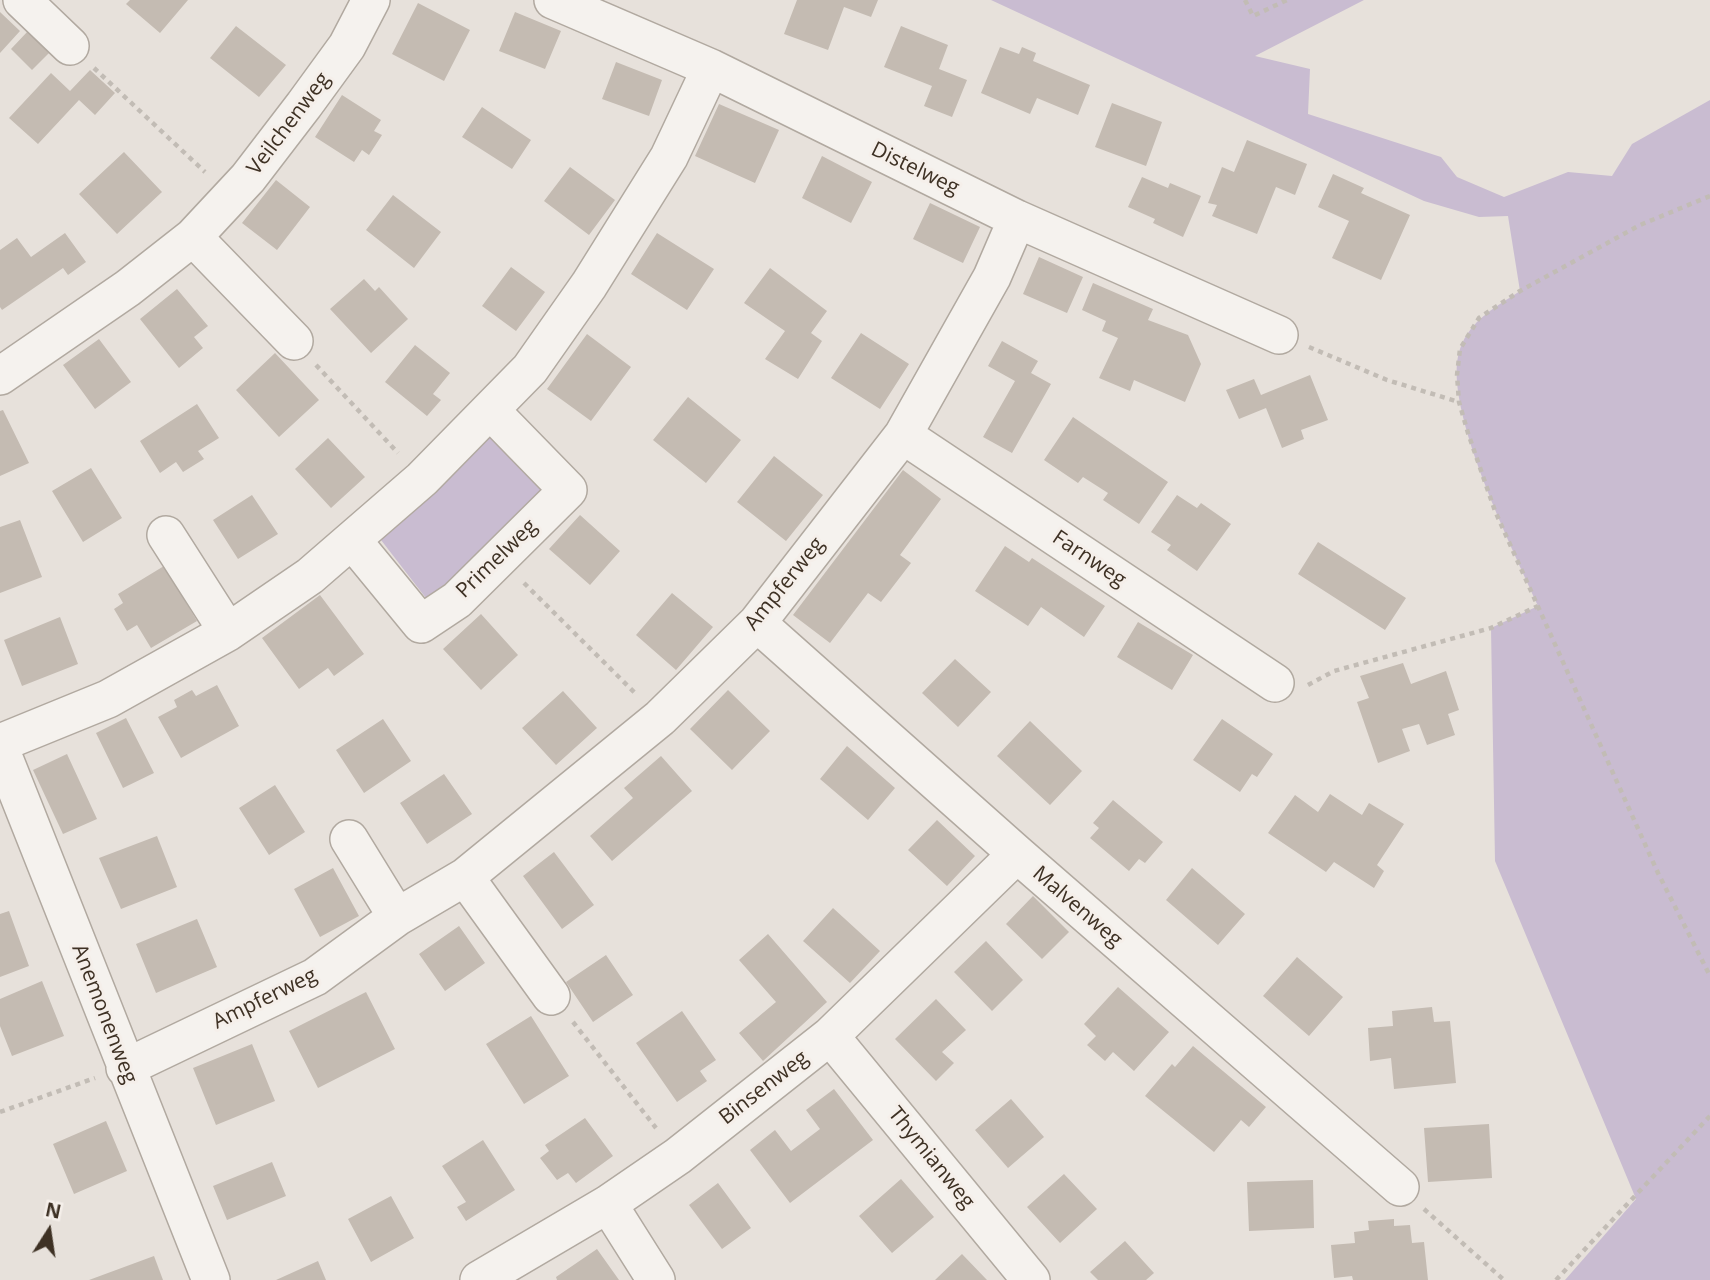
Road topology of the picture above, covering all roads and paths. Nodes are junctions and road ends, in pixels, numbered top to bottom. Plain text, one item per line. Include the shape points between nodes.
1 (22, 0) edge
2 (371, 0) edge
3 (553, 0) edge
4 (1245, 0) edge
5 (1287, 0) edge
6 (70, 46) joint
7 (711, 68) junction
8 (231, 196) junction
9 (1710, 196) edge
10 (1017, 219) junction
11 (193, 237) junction
12 (1279, 334) joint
13 (294, 341) joint
14 (0, 376) edge
15 (1459, 402) junction
16 (490, 410) junction
17 (903, 435) junction
18 (422, 479) junction
19 (166, 536) dead end
20 (352, 540) junction
21 (499, 558) junction
22 (1538, 606) junction
23 (757, 623) junction
24 (228, 632) junction
25 (1334, 671) dead end
26 (1275, 683) dead end
27 (660, 718) junction
28 (0, 745) edge
29 (349, 839) dead end
30 (1017, 854) junction
31 (465, 877) junction
32 (397, 917) junction
33 (1710, 976) edge
34 (551, 996) joint
35 (830, 1036) junction
36 (125, 1068) junction
37 (0, 1112) edge
38 (1710, 1116) edge
39 (678, 1156) junction
40 (1400, 1187) joint
41 (608, 1204) junction
42 (211, 1280) edge
43 (479, 1280) edge
44 (656, 1280) edge
45 (1031, 1280) edge
46 (1504, 1280) edge
47 (1556, 1280) edge

1 - 6 street
2 - 8 street, Veilchenweg via 347,46
3 - 7 street, Distelweg
4 - 5 path via 1253,16
6 - 8 path
7 - 10 street, Distelweg
7 - 16 street via 669,157 589,285 530,369
8 - 11 street, Veilchenweg
9 - 15 path via 1640,225 1479,318 1460,349
10 - 12 street, Distelweg
10 - 17 street, Ampferweg via 992,277
11 - 13 street
11 - 14 street, Veilchenweg
12 - 15 path via 1387,380
13 - 18 path
15 - 22 path via 1495,511
16 - 18 street
16 - 21 street, Primelweg via 568,490
17 - 23 street, Ampferweg
17 - 26 street, Farnweg
18 - 20 street
19 - 24 street
20 - 21 street, Primelweg via 421,624 457,600
20 - 24 street via 310,576
21 - 27 path
22 - 25 path via 1491,628
22 - 33 path via 1658,873
23 - 27 street, Ampferweg
23 - 30 street, Malvenweg
24 - 28 street via 108,699
27 - 31 street, Ampferweg
28 - 36 street, Anemonenweg
29 - 32 street
30 - 35 street, Binsenweg
30 - 40 street, Malvenweg
31 - 32 street, Ampferweg
31 - 34 street
32 - 36 street, Ampferweg via 315,977
34 - 39 path
35 - 39 street, Binsenweg
35 - 45 street, Thymianweg
36 - 37 path
36 - 42 street, Anemonenweg
38 - 47 path
39 - 41 street, Binsenweg
40 - 46 path
41 - 43 street, Binsenweg
41 - 44 street

